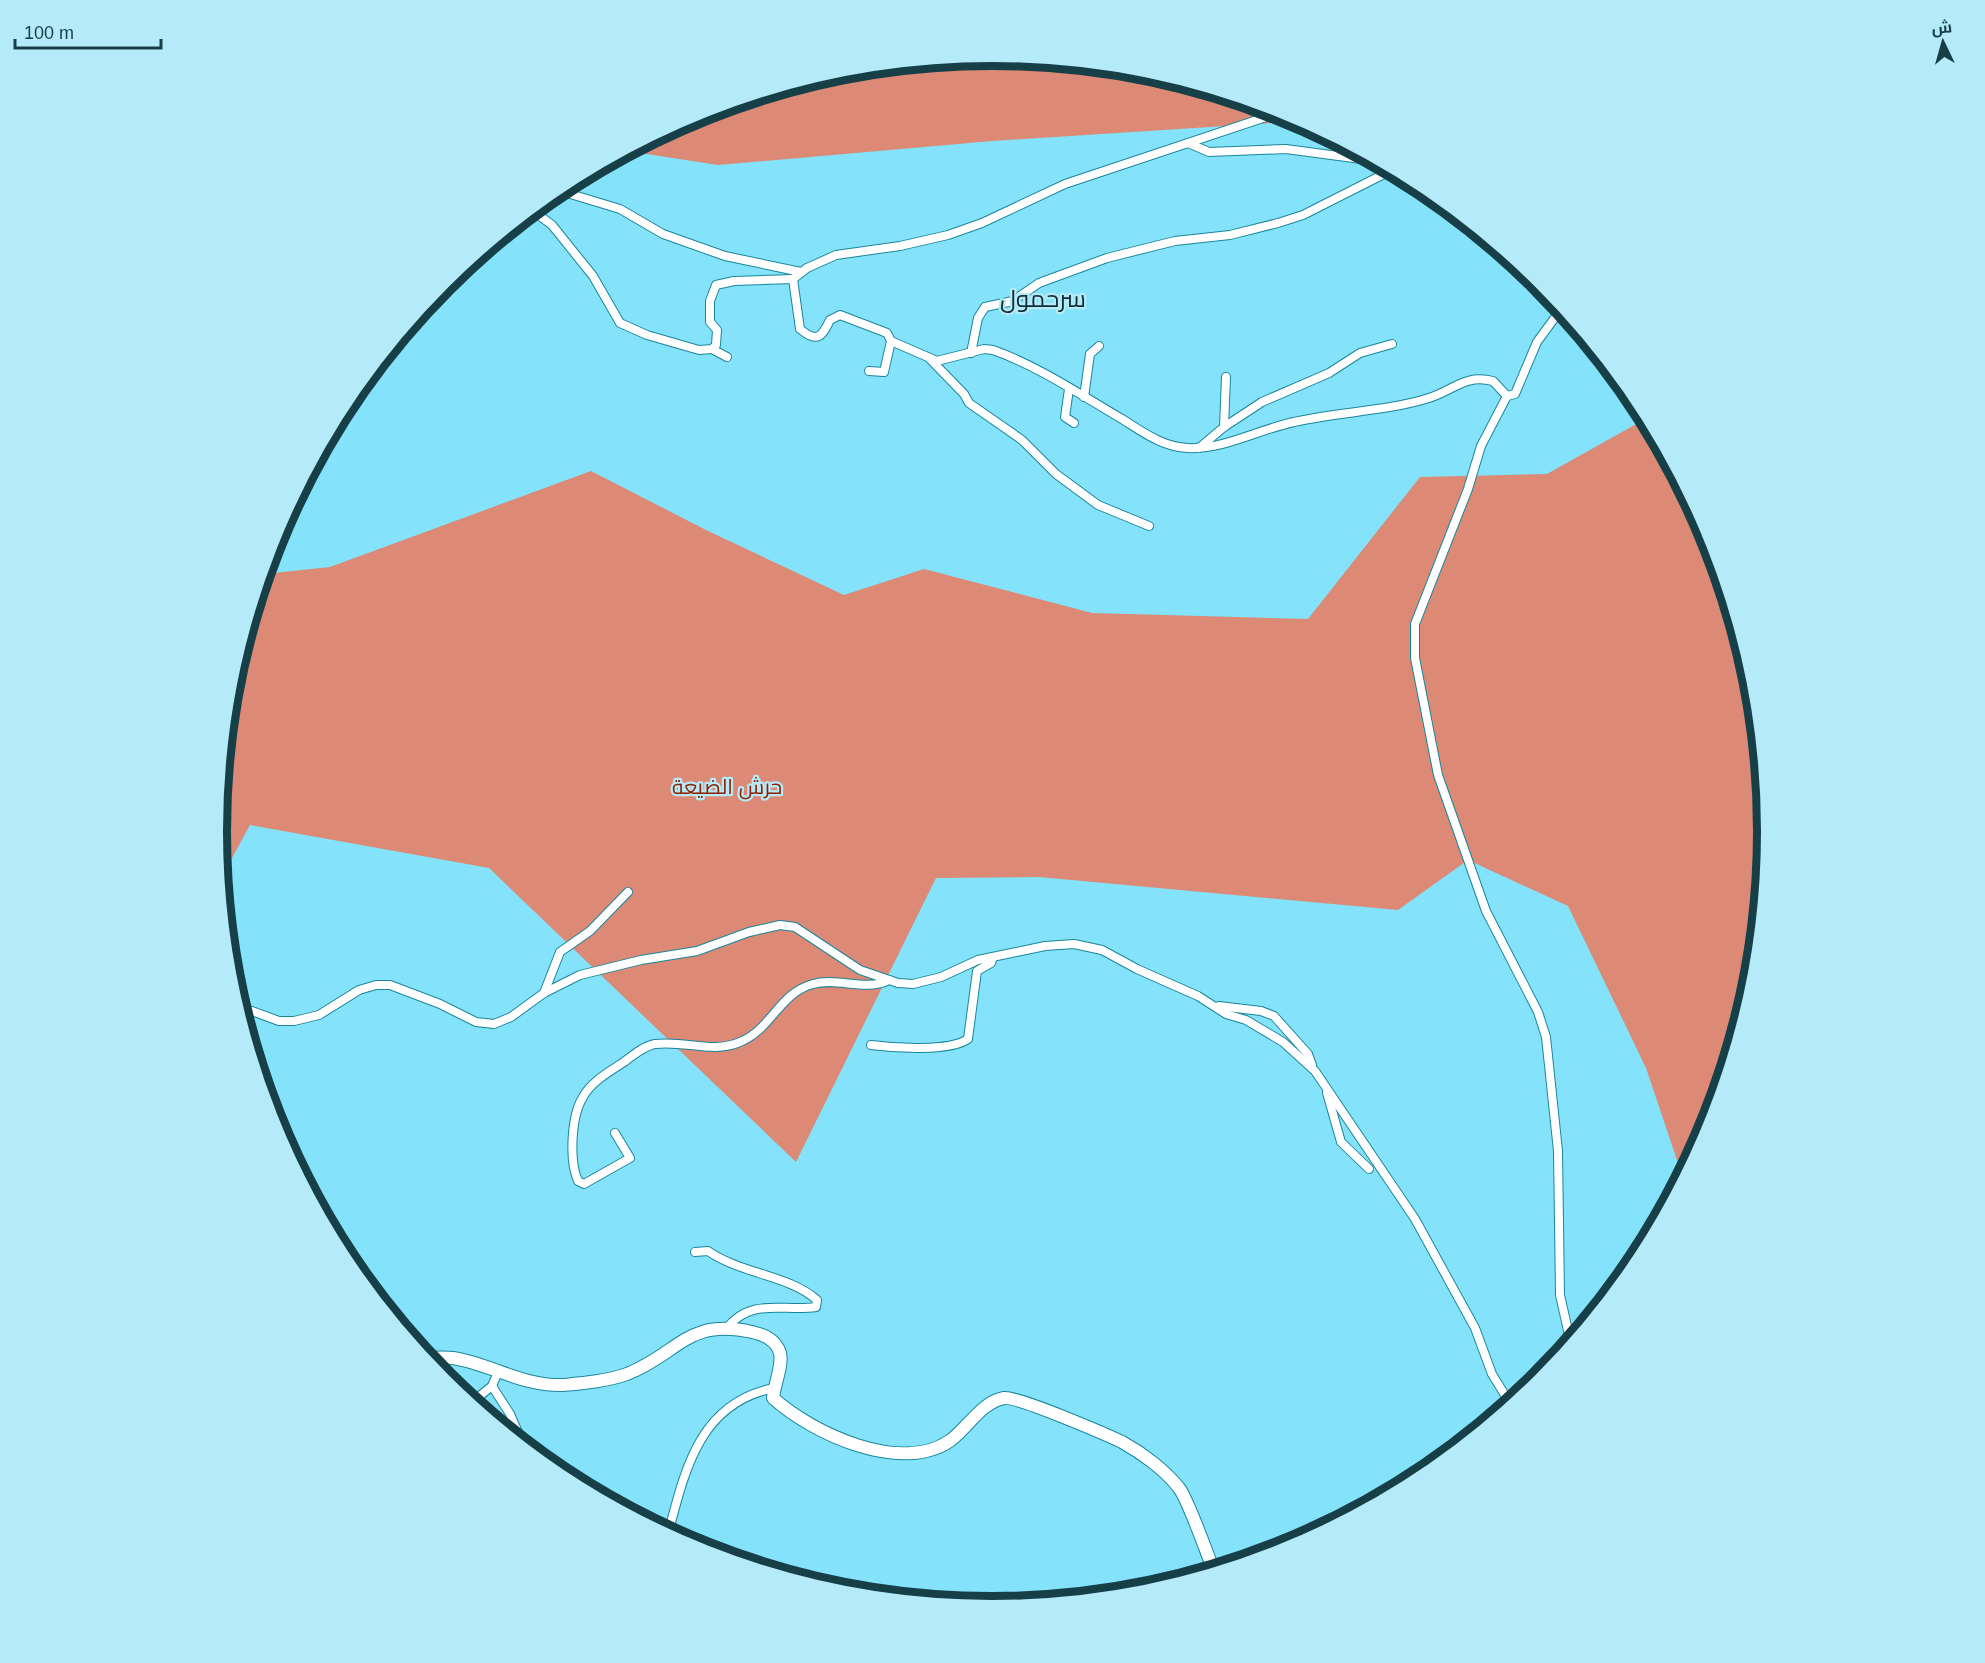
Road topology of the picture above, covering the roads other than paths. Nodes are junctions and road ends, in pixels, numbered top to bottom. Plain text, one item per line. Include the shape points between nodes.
1 (1266, 117) edge
2 (1188, 143) junction
3 (1355, 158) edge
4 (1384, 174) edge
5 (569, 194) edge
6 (539, 215) edge
7 (801, 272) junction
8 (793, 279) junction
9 (1557, 315) edge
10 (891, 341) junction
11 (1392, 344) dead end
12 (1099, 346) dead end
13 (712, 349) junction
14 (971, 353) junction
15 (727, 357) dead end
16 (930, 360) junction
17 (869, 370) dead end
18 (1226, 377) dead end
19 (1069, 389) junction
20 (1507, 396) junction
21 (1084, 397) junction
22 (1074, 423) dead end
23 (1224, 427) junction
24 (1199, 448) junction
25 (1149, 526) dead end
26 (628, 892) dead end
27 (993, 957) junction
28 (889, 980) junction
29 (544, 993) junction
30 (1214, 1006) junction
31 (249, 1010) edge
32 (871, 1045) dead end
33 (1315, 1071) junction
34 (1325, 1086) junction
35 (615, 1133) dead end
36 (1370, 1169) dead end
37 (695, 1252) dead end
38 (728, 1328) junction
39 (1569, 1335) edge
40 (437, 1358) edge
41 (498, 1372) junction
42 (492, 1386) junction
43 (774, 1388) junction
44 (478, 1398) edge
45 (1507, 1398) edge
46 (518, 1432) edge
47 (670, 1525) edge
48 (1211, 1565) edge

1 - 2 street
2 - 3 street via 1209,152 1286,149
2 - 7 street via 1065,184 948,236 836,255
4 - 14 street via 1303,215 1278,223 1144,248 1085,264 1039,283 1013,301 985,307 978,318
5 - 7 street via 620,209 663,234 725,256
6 - 13 street via 552,225 593,276 620,323 699,350
7 - 8 street
8 - 10 street via 800,329 805,333 821,337 830,320 840,315 887,333
8 - 13 street via 716,285 710,301 710,322 717,330
9 - 20 street via 1537,342 1515,394
10 - 16 street
10 - 17 street via 884,372
11 - 23 street via 1360,353
12 - 21 street via 1090,354
13 - 15 street
14 - 16 street
14 - 19 street via 984,350 1007,355
16 - 25 street via 969,403 1022,440 1069,484 1098,505
18 - 23 street
19 - 21 street
19 - 22 street via 1065,417
20 - 24 street via 1493,381 1472,379 1430,398 1296,421
20 - 39 street via 1481,446 1415,624 1413,646 1435,763 1457,831 1486,911 1538,1012 1546,1037 1558,1151 1560,1295
21 - 24 street via 1154,439 1174,447
23 - 24 street
26 - 29 street via 590,931 560,952
27 - 28 street via 914,984
27 - 30 street via 1058,945 1094,948
27 - 32 street via 991,963 977,971 968,1039 933,1048
28 - 29 street via 840,959 795,927 780,925 697,951 580,975
28 - 35 street via 879,985 821,982 796,990 751,1036 725,1047 659,1044 637,1053 597,1081 582,1097 572,1145 573,1171 578,1181 592,1181 630,1158
29 - 31 street via 511,1017 494,1024 476,1022 390,985 359,990 319,1015 294,1021 279,1022
30 - 33 street via 1272,1035
30 - 33 street via 1274,1016 1308,1054
33 - 34 street
34 - 36 street via 1341,1142
34 - 45 street via 1415,1219 1475,1328 1492,1374
37 - 38 street via 708,1251 720,1260 787,1283 817,1300 816,1307 804,1309 760,1307 733,1321
38 - 41 street via 688,1336 642,1367 609,1379 549,1385
38 - 43 street via 760,1334 777,1346 781,1358
40 - 41 street via 453,1358
41 - 42 street
42 - 44 street
42 - 46 street
43 - 47 street via 740,1401 704,1434 687,1466
43 - 48 street via 773,1398 788,1413 856,1444 895,1454 922,1454 939,1448 989,1404 1005,1398 1059,1416 1122,1443 1172,1480 1180,1490

